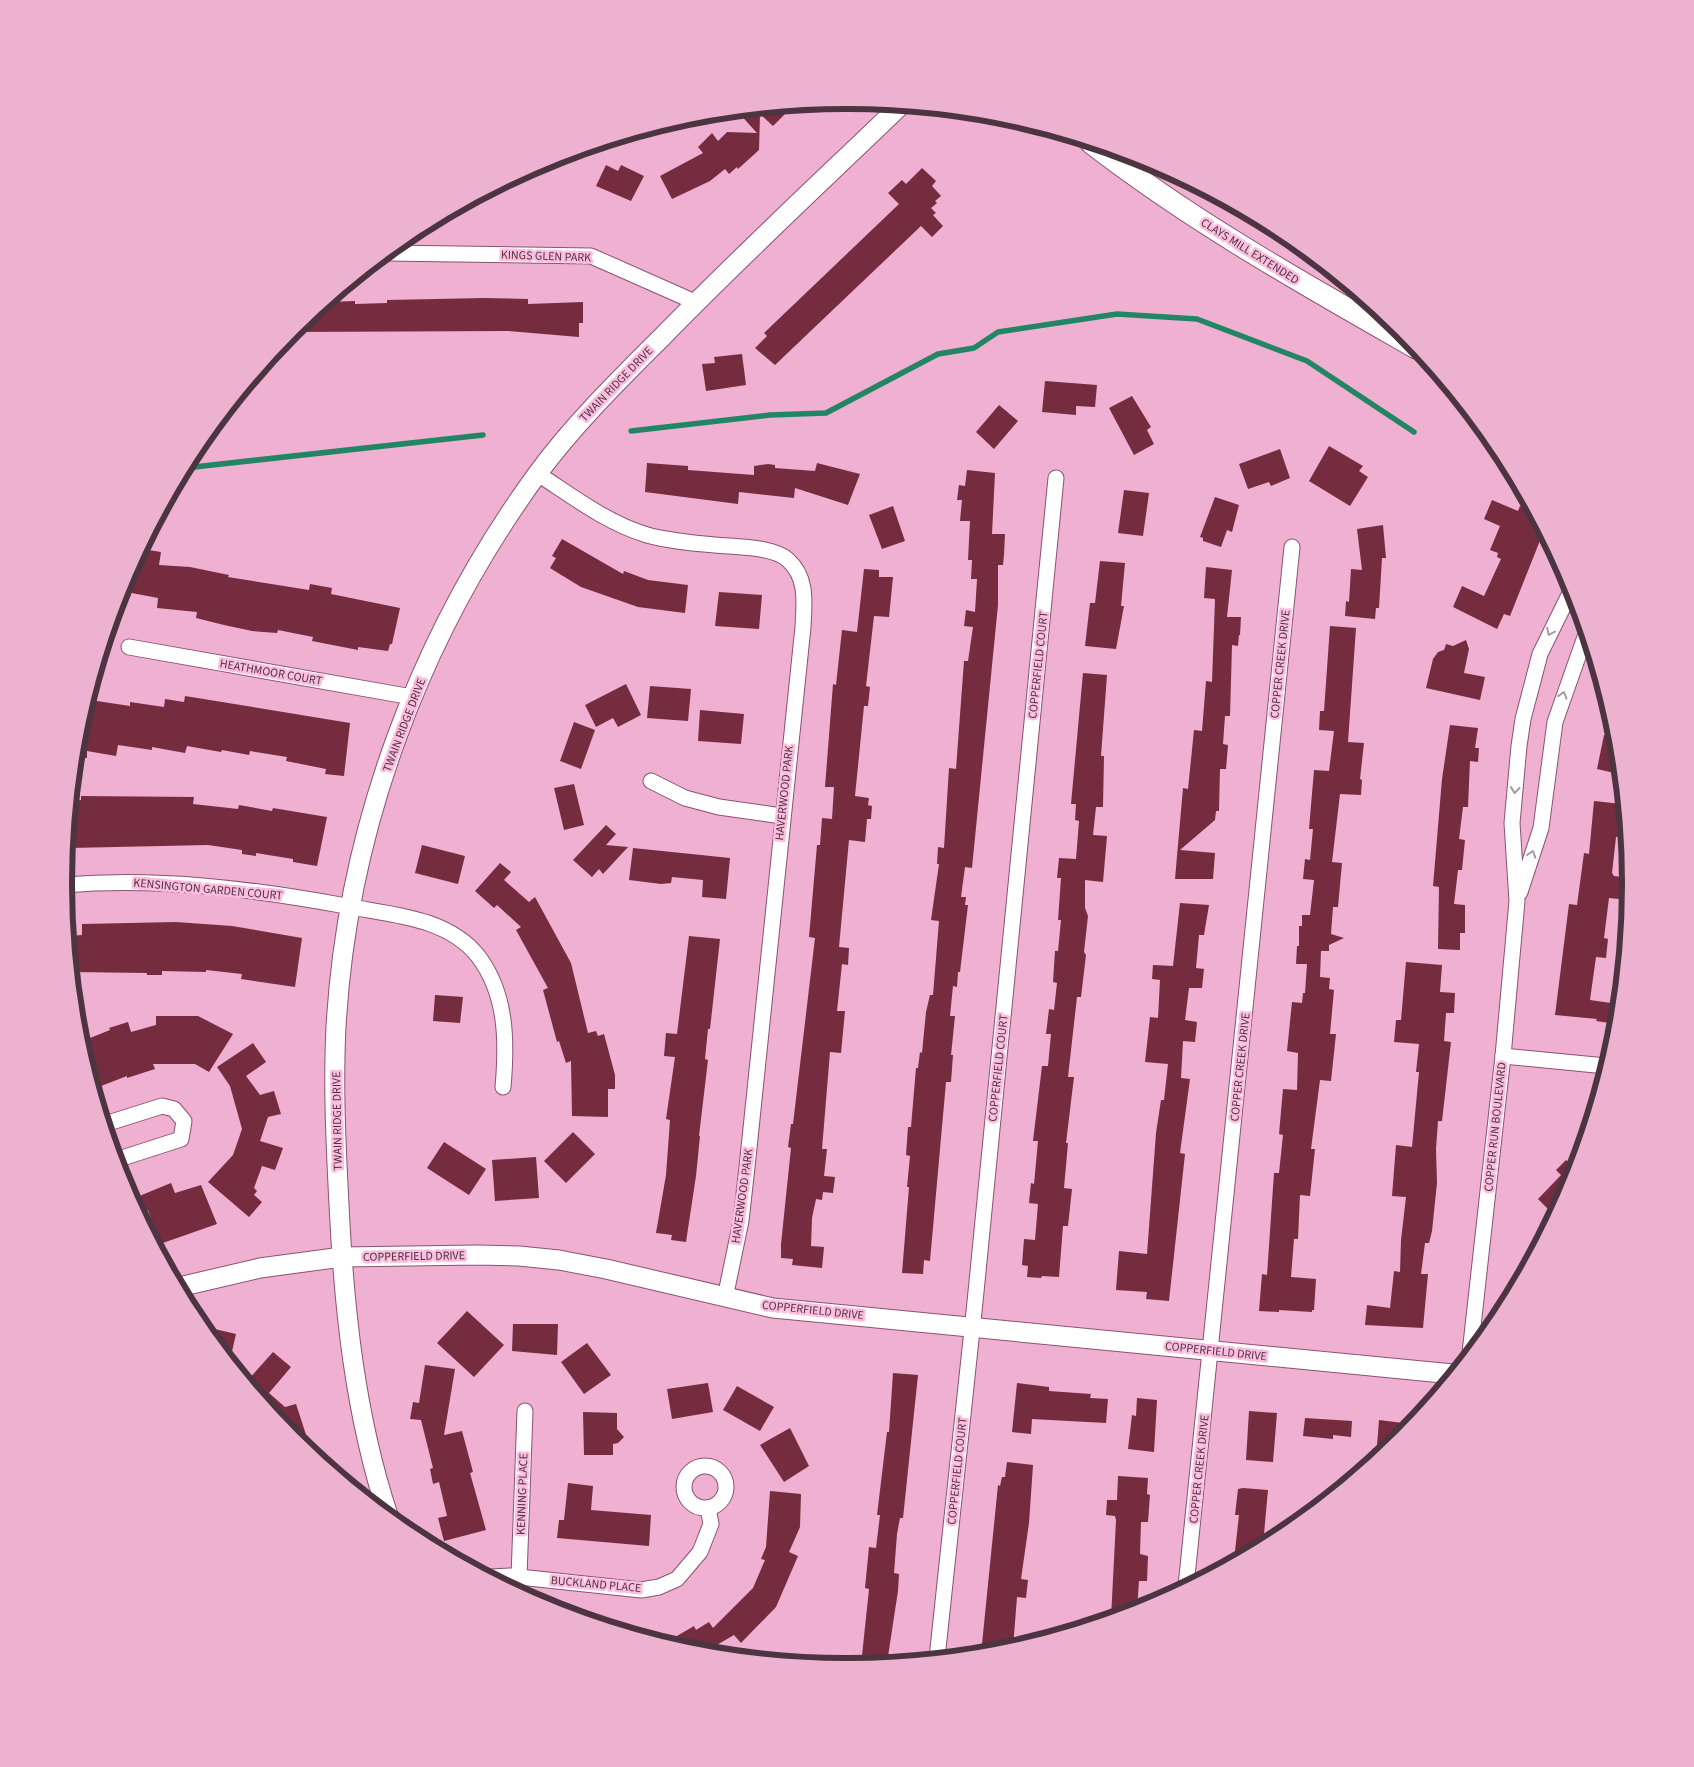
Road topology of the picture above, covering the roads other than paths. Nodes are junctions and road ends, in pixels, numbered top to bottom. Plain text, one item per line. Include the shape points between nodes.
1 (895, 111) edge
2 (1105, 153) edge
3 (398, 253) edge
4 (695, 302) junction
5 (1395, 336) edge
6 (538, 474) junction
7 (1056, 478) dead end
8 (1292, 547) dead end
9 (1567, 599) edge
10 (1583, 643) edge
11 (129, 647) dead end
12 (412, 697) junction
13 (651, 781) dead end
14 (782, 816) junction
15 (72, 885) edge
16 (1517, 900) junction
17 (351, 907) junction
18 (1503, 1056) junction
19 (1600, 1065) edge
20 (502, 1087) dead end
21 (111, 1122) edge
22 (123, 1158) edge
23 (342, 1257) junction
24 (185, 1285) edge
25 (725, 1298) junction
26 (972, 1326) junction
27 (1471, 1341) edge
28 (1212, 1351) junction
29 (1446, 1373) edge
30 (525, 1411) dead end
31 (384, 1504) edge
32 (708, 1508) dead end
33 (501, 1576) edge
34 (519, 1577) junction
35 (1187, 1579) edge
36 (938, 1652) edge

1 - 4 street, TWAIN RIDGE DRIVE
2 - 5 main road, CLAYS MILL EXTENDED via 1145,184 1261,260
3 - 4 street, KINGS GLEN PARK via 591,256
4 - 6 street, TWAIN RIDGE DRIVE via 598,401
6 - 12 street, TWAIN RIDGE DRIVE via 472,576
6 - 14 street, HAVERWOOD PARK via 588,507 647,535 768,551 788,559 796,568 804,590 803,627
7 - 26 street, COPPERFIELD COURT
8 - 28 street, COPPER CREEK DRIVE
9 -> 16 street, COPPER RUN BOULEVARD via 1540,654 1523,720 1512,823
16 -> 10 street, COPPER RUN BOULEVARD via 1541,828 1555,722
11 - 12 street, HEATHMOOR COURT
12 - 17 street, TWAIN RIDGE DRIVE via 375,805
13 - 14 street via 685,798 718,807
14 - 25 street, HAVERWOOD PARK via 741,1220
15 - 17 street, KENSINGTON GARDEN COURT via 146,881 264,892
16 - 18 street, COPPER RUN BOULEVARD
17 - 20 street, KENSINGTON GARDEN COURT via 399,915 436,926 458,938 477,956 494,982 503,1021 506,1047
17 - 23 street, TWAIN RIDGE DRIVE via 336,1028 336,1127
18 - 19 street
18 - 27 street, COPPER RUN BOULEVARD
21 - 22 street via 162,1106 174,1109 184,1121 181,1139
23 - 24 street, COPPERFIELD DRIVE via 243,1271
23 - 25 street, COPPERFIELD DRIVE via 477,1255 559,1260 658,1280
23 - 31 street, TWAIN RIDGE DRIVE via 358,1397
25 - 26 street, COPPERFIELD DRIVE via 772,1308
26 - 28 street, COPPERFIELD DRIVE
26 - 36 street, COPPERFIELD COURT
28 - 29 street, COPPERFIELD DRIVE
28 - 35 street, COPPER CREEK DRIVE
30 - 34 street, KENNING PLACE
32 - 34 street, BUCKLAND PLACE via 710,1524 700,1552 677,1579 659,1587 641,1590
33 - 34 street, BUCKLAND PLACE

